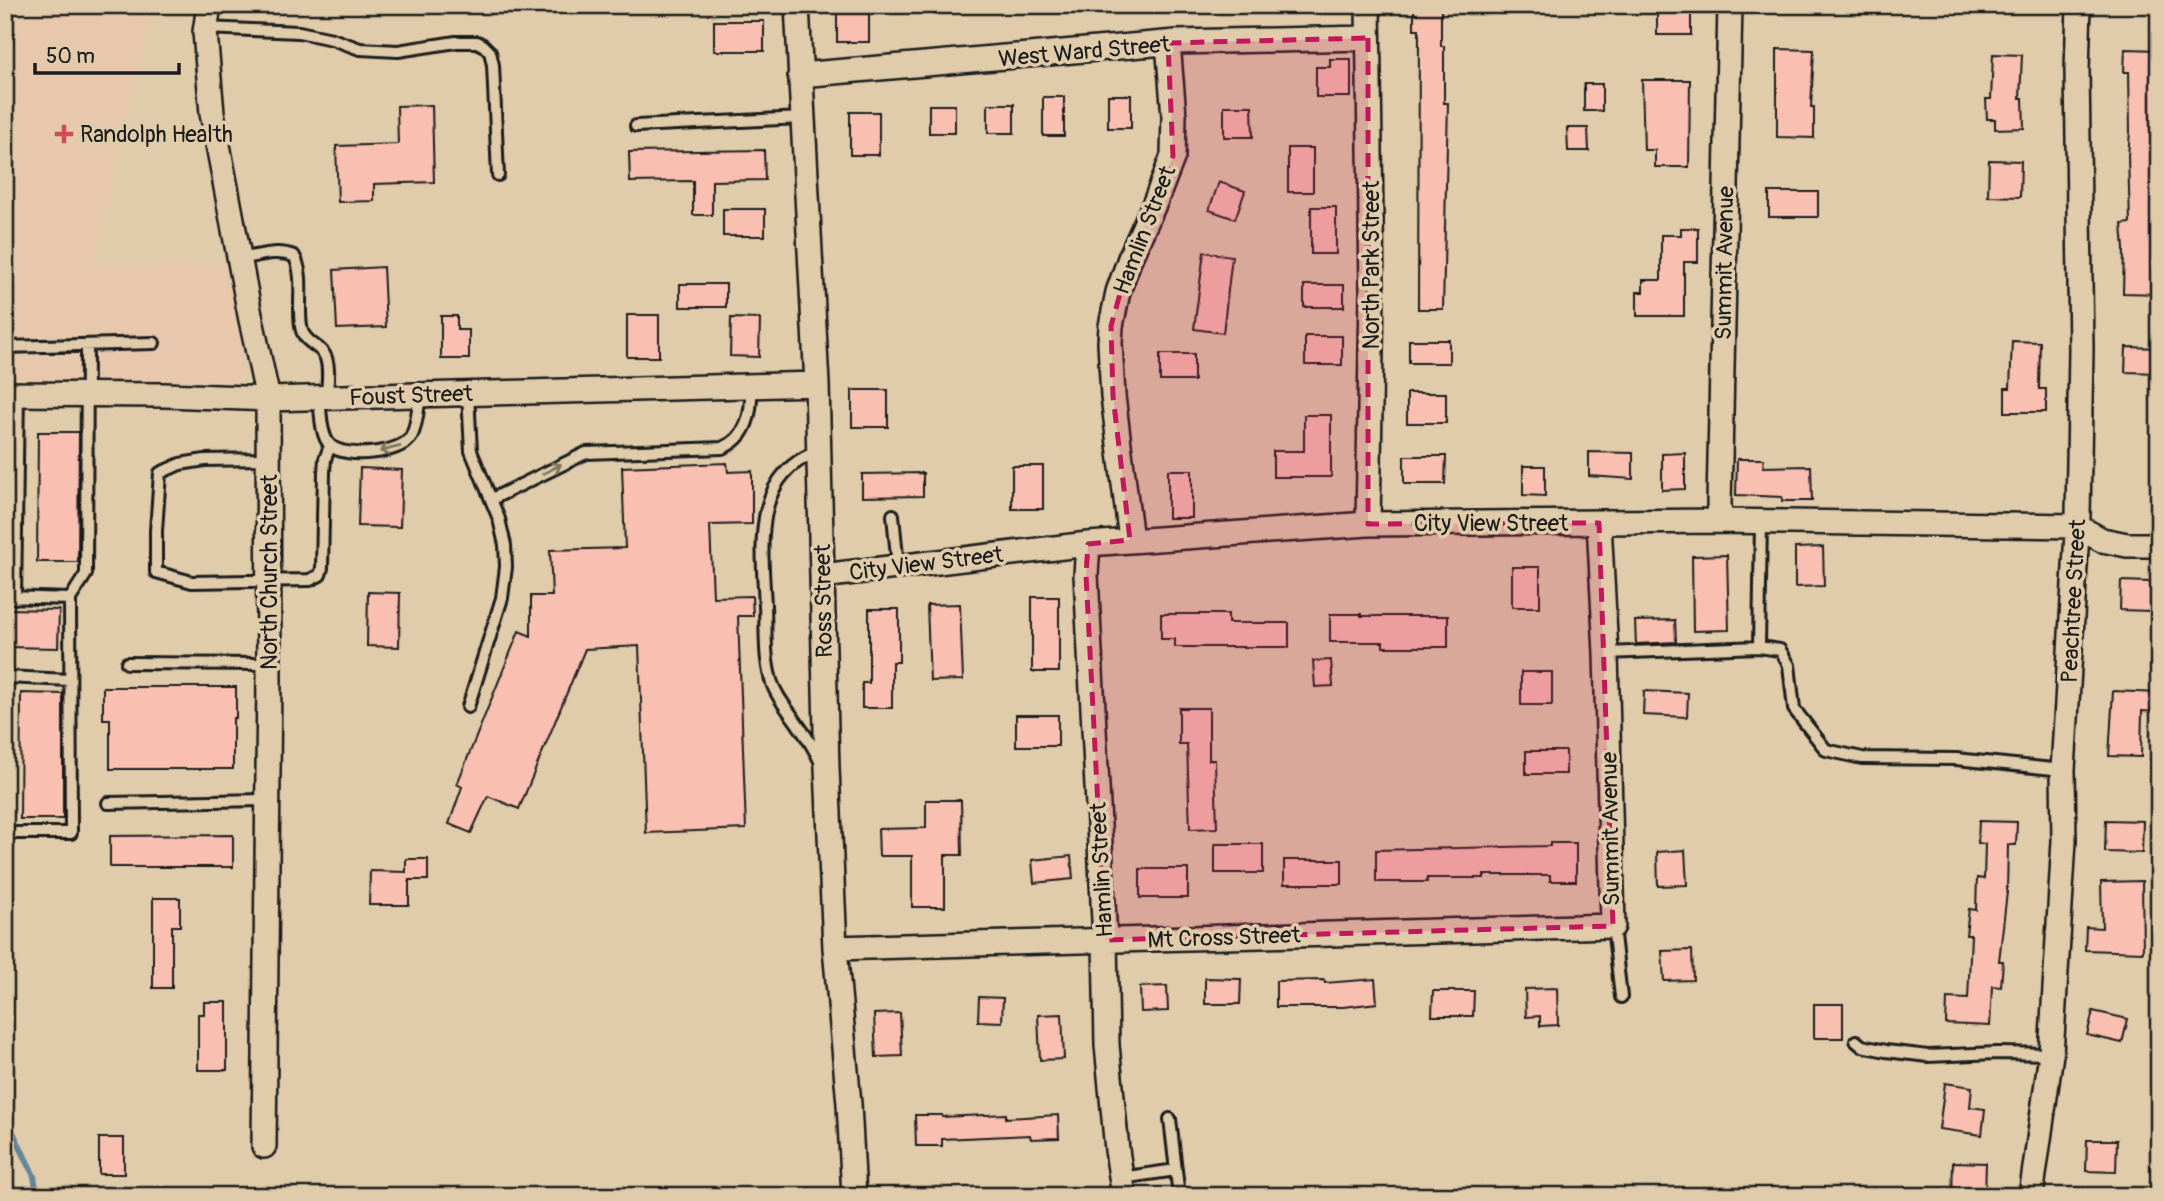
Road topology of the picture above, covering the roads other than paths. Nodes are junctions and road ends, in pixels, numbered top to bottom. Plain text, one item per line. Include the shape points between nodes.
1 (209, 5) edge
2 (797, 5) edge
3 (1368, 5) edge
4 (1730, 5) edge
5 (2079, 5) edge
6 (205, 28) junction
7 (1368, 38) junction
8 (1168, 43) junction
9 (800, 75) junction
10 (803, 118) junction
11 (636, 126) dead end
12 (498, 175) dead end
13 (240, 259) junction
14 (154, 343) dead end
15 (87, 346) junction
16 (5, 347) edge
17 (817, 384) junction
18 (751, 386) junction
19 (12, 394) edge
20 (468, 394) junction
21 (86, 395) junction
22 (420, 395) junction
23 (323, 398) junction
24 (268, 399) junction
25 (330, 446) junction
26 (819, 452) junction
27 (268, 459) junction
28 (492, 499) junction
29 (893, 514) dead end
30 (1721, 521) junction
31 (1761, 522) junction
32 (1599, 523) junction
33 (1368, 524) junction
34 (2076, 526) junction
35 (1131, 540) junction
36 (1088, 544) junction
37 (2159, 545) edge
38 (898, 567) junction
39 (822, 576) junction
40 (269, 582) junction
41 (10, 598) edge
42 (70, 599) junction
43 (1759, 647) junction
44 (1606, 653) junction
45 (127, 663) dead end
46 (269, 664) junction
47 (5, 677) edge
48 (70, 680) junction
49 (468, 707) dead end
50 (2063, 770) junction
51 (828, 778) junction
52 (267, 800) junction
53 (108, 803) dead end
54 (5, 833) edge
55 (1613, 926) junction
56 (1105, 940) junction
57 (835, 948) junction
58 (1621, 996) dead end
59 (1856, 1041) dead end
60 (2051, 1055) junction
61 (1170, 1119) dead end
62 (264, 1146) dead end
63 (1176, 1170) junction
64 (1123, 1187) edge
65 (854, 1196) edge
66 (1179, 1196) edge
67 (2031, 1196) edge

1 - 6 street, North Church Street
2 - 9 street, Ross Street
3 - 7 street, North Park Street
4 - 30 street, Summit Avenue
5 - 34 street, Peachtree Street via 2081,349
6 - 12 lane via 299,32 360,49 483,45 493,65
6 - 13 street, North Church Street via 212,113
7 - 8 street, West Ward Street
7 - 33 street, North Park Street via 1372,291
8 - 9 street, West Ward Street
8 - 35 street, Hamlin Street via 1172,156 1118,292 1111,335 1113,396
9 - 10 street, Ross Street
10 - 11 lane
10 - 17 street, Ross Street
13 - 23 lane via 277,252 294,256 301,328 327,361
13 - 24 street, North Church Street
14 - 15 lane
15 - 16 lane
15 - 21 lane
17 - 18 street, Foust Street
17 - 26 street, Ross Street
18 - 20 street, Foust Street
28 -> 18 lane via 586,453 729,445 748,420
19 - 21 street, Foust Street
19 - 41 lane
20 - 22 street, Foust Street
20 - 28 lane via 471,450
21 - 24 street, Foust Street
21 - 42 lane via 86,574
22 - 23 street, Foust Street
22 -> 25 lane via 412,435 406,443 368,452
23 - 24 street, Foust Street
23 - 25 lane via 324,436
24 - 27 street, North Church Street
25 - 40 lane via 325,459 320,575 310,580
26 - 39 street, Ross Street
26 - 51 lane via 795,463 781,478 765,513 762,546 771,681
27 - 40 street, North Church Street
27 - 40 lane via 205,460 160,473 156,572 192,582
28 - 49 lane via 506,567 502,598
29 - 38 lane
30 - 31 street, City View Street
30 - 32 street, City View Street
31 - 34 street, City View Street
31 - 43 lane
32 - 33 street, City View Street
32 - 44 street, Summit Avenue
33 - 35 street, City View Street
34 - 37 street, City View Street via 2102,540
34 - 50 street, Peachtree Street
35 - 36 street, City View Street
36 - 38 street, City View Street
36 - 56 street, Hamlin Street
38 - 39 street, City View Street
39 - 51 street, Ross Street
40 - 46 street, North Church Street
41 - 42 lane
42 - 48 lane
43 - 44 lane
43 - 50 lane via 1780,650 1789,665 1794,709 1826,750 1862,758 1956,759
44 - 55 street, Summit Avenue
45 - 46 lane
46 - 52 street, North Church Street
47 - 48 lane
48 - 54 lane via 71,833
50 - 60 street, Peachtree Street via 2064,841
51 - 57 street, Ross Street
52 - 53 lane
52 - 62 street, North Church Street
55 - 56 street, Mt Cross Street
55 - 58 lane
56 - 57 street, Mt Cross Street
56 - 64 street, Hamlin Street via 1107,1045
57 - 65 street, Ross Street
59 - 60 lane via 1886,1051 1928,1056
60 - 67 street, Peachtree Street
61 - 63 lane
63 - 64 lane
63 - 66 lane

